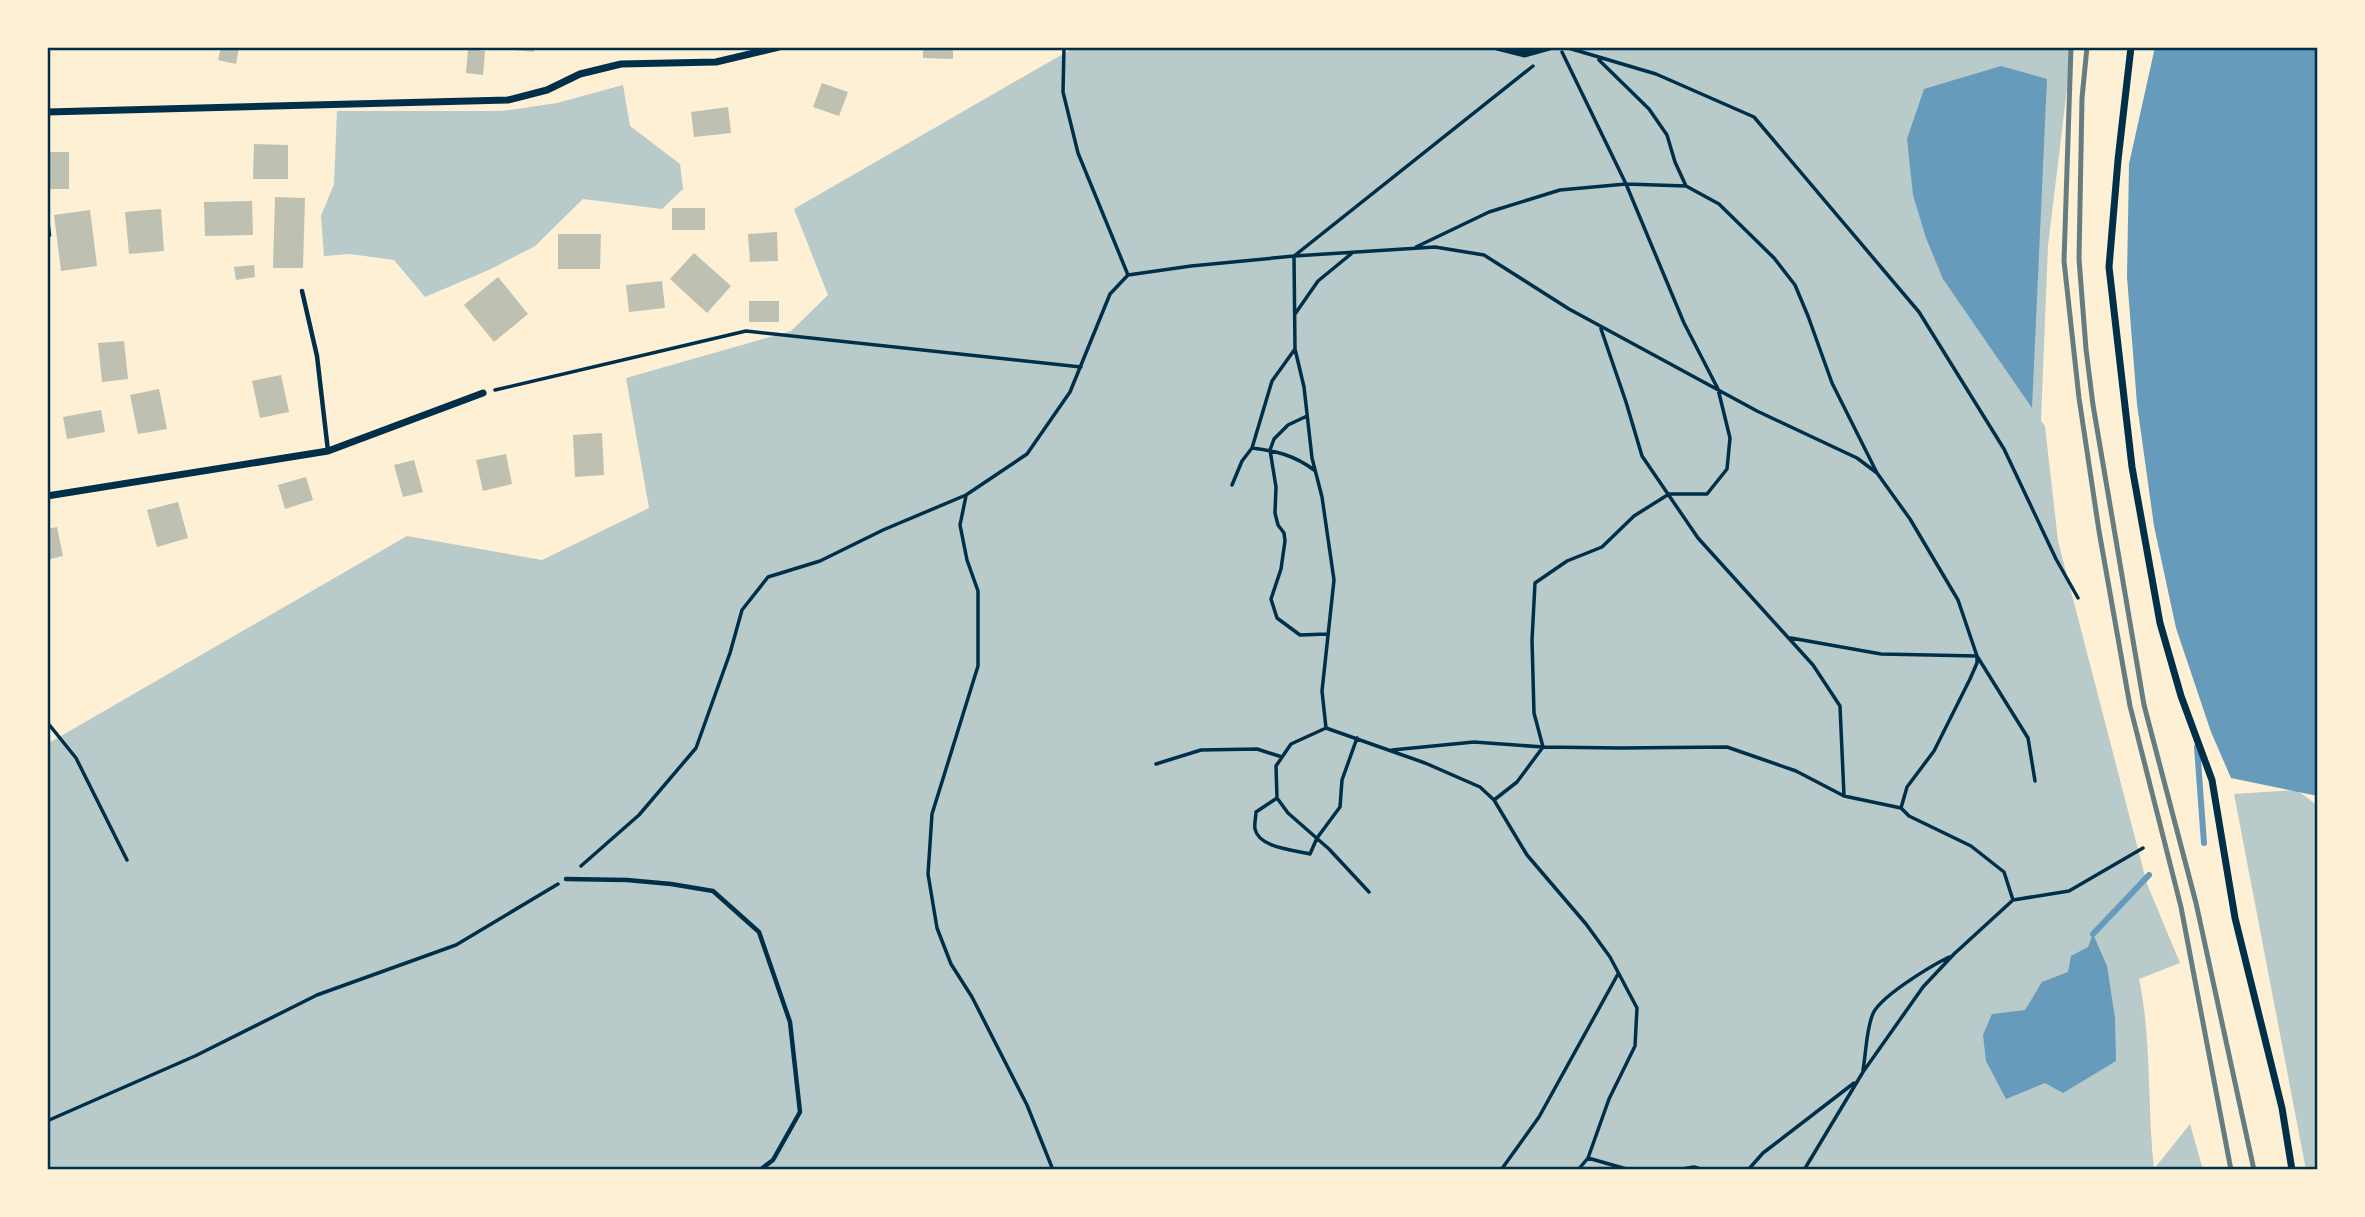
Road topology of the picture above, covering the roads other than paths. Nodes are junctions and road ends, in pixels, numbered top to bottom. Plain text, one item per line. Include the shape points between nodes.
1 (779, 47) edge
2 (1497, 47) edge
3 (1550, 47) edge
4 (2131, 47) edge
5 (47, 112) edge
6 (47, 218) edge
7 (49, 235) dead end
8 (302, 291) dead end
9 (483, 393) road end
10 (328, 451) junction
11 (47, 496) edge
12 (566, 879) road end
13 (760, 1170) edge
14 (2292, 1170) edge

1 - 5 street via 716,62 621,64 508,100
2 - 3 street via 1525,54
4 - 14 street via 2109,267 2132,467 2160,623 2212,780 2235,918 2282,1108
6 - 7 lane
8 - 10 lane via 317,356
9 - 10 street
10 - 11 street
12 - 13 lane via 638,881 713,891 759,932 790,1022 800,1112 773,1160

